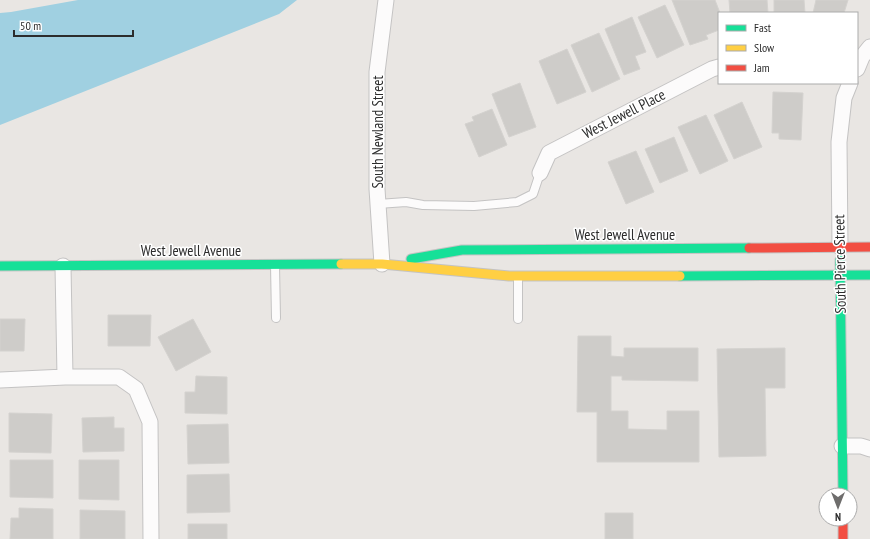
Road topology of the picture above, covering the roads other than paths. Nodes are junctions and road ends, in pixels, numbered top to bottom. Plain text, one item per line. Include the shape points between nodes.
1 (386, 0) edge
2 (870, 47) edge
3 (718, 67) edge
4 (858, 67) edge
5 (850, 84) edge
6 (540, 173) joint
7 (378, 204) junction
8 (840, 247) junction
9 (870, 247) edge
10 (275, 264) junction
11 (382, 264) junction
12 (0, 266) edge
13 (63, 266) junction
14 (870, 274) edge
15 (840, 275) junction
16 (518, 276) junction
17 (276, 318) dead end
18 (518, 318) dead end
19 (65, 377) junction
20 (0, 380) edge
21 (842, 446) junction
22 (870, 449) edge
23 (843, 487) edge
24 (843, 527) edge
25 (151, 539) edge
26 (843, 539) edge

1 - 7 street, South Newland Street via 377,72
2 - 4 street
3 - 6 street, West Jewell Place via 549,153
5 - 8 street, South Pierce Street via 844,98 839,142
6 - 7 lane via 533,194 517,202 474,206 406,202
7 - 11 street, South Newland Street
8 - 9 main road, West Jewell Avenue
8 - 11 main road, West Jewell Avenue via 462,250
8 - 15 main road, South Pierce Street
10 - 11 main road, West Jewell Avenue
10 - 13 main road, West Jewell Avenue
10 - 17 lane
11 - 16 main road, West Jewell Avenue
12 - 13 main road, West Jewell Avenue
13 - 19 street
14 - 15 main road, West Jewell Avenue
15 - 16 main road, West Jewell Avenue
15 - 21 main road, South Pierce Street
16 - 18 lane
19 - 20 street
19 - 25 street via 119,377 136,389 150,422
21 - 22 street via 861,446
21 - 23 main road, South Pierce Street
24 - 26 main road

